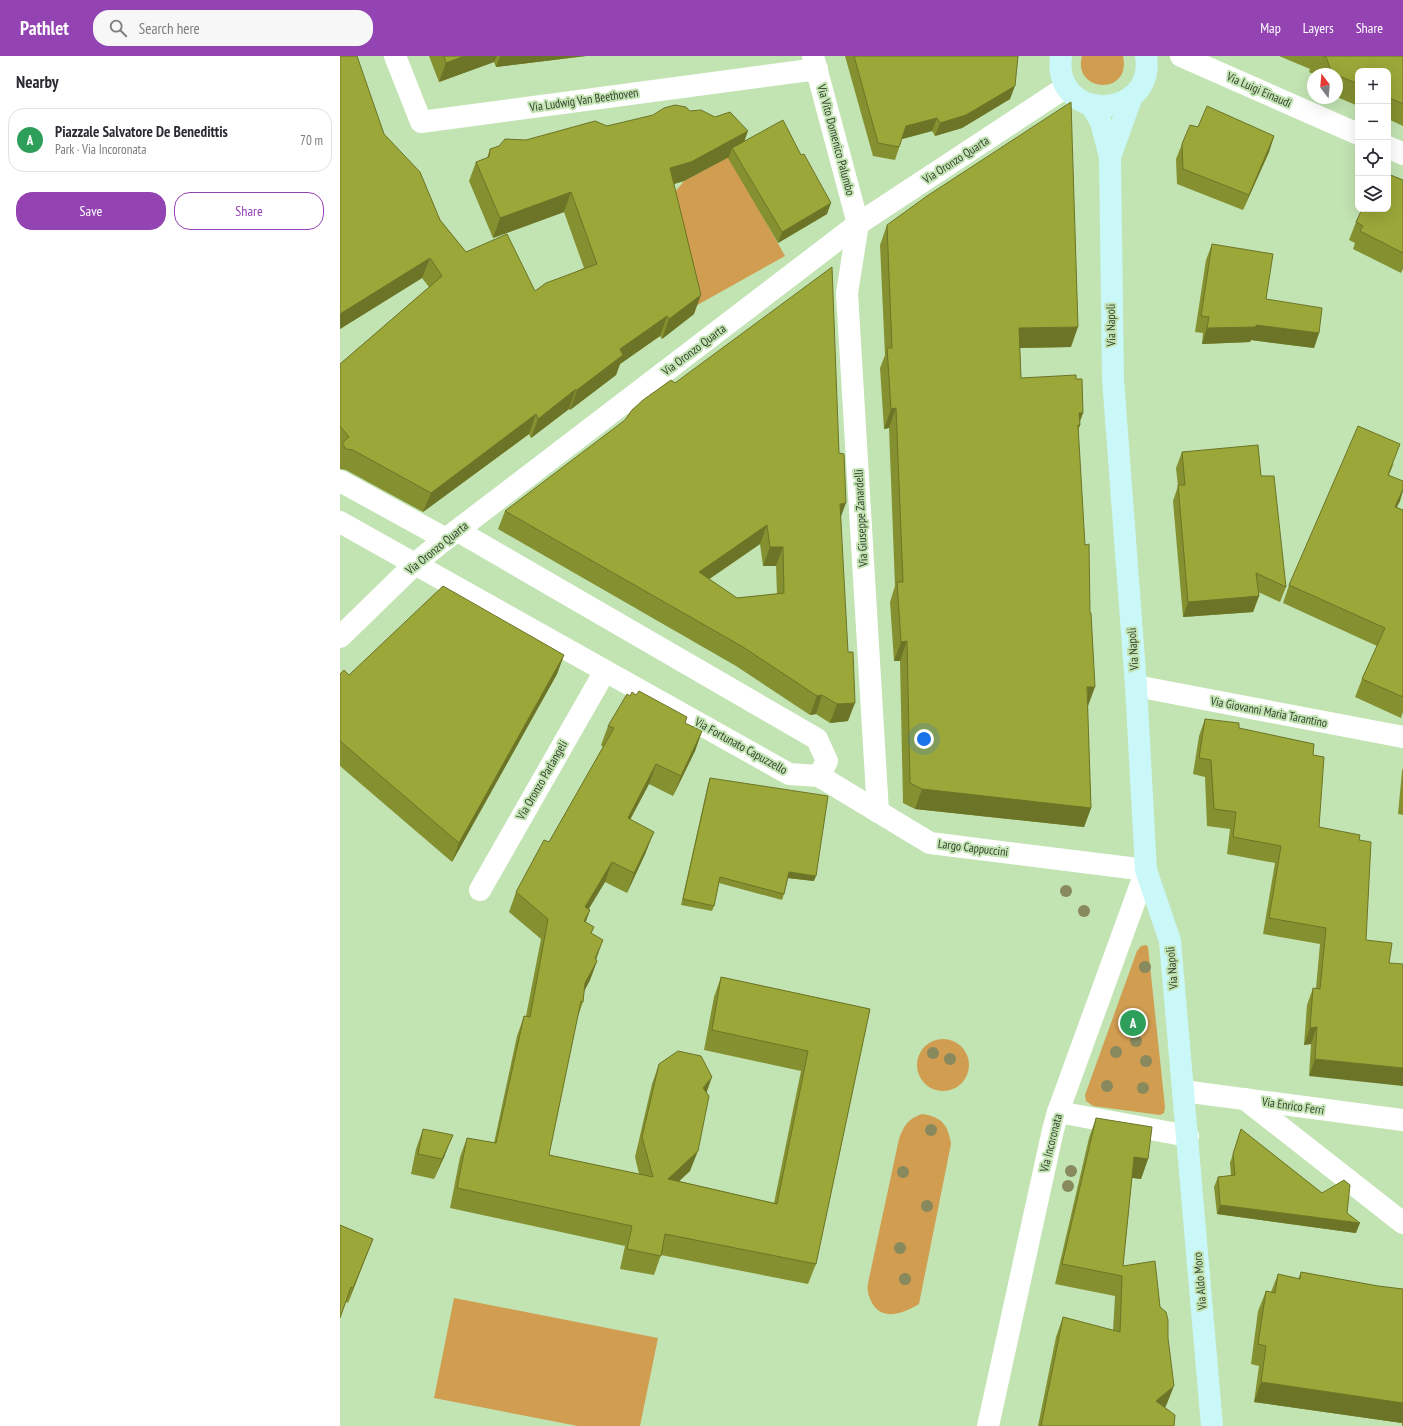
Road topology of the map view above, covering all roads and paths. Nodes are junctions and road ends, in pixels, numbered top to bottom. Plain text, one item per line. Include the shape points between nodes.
1 (395, 56) edge
2 (1061, 56) edge
3 (1146, 56) edge
4 (1181, 56) edge
5 (815, 62) edge
6 (1066, 87) junction
7 (1132, 96) junction
8 (1091, 106) junction
9 (1355, 133) edge
10 (1391, 148) edge
11 (1403, 154) edge
12 (1110, 157) junction
13 (858, 224) junction
14 (340, 481) edge
15 (340, 522) edge
16 (452, 535) junction
17 (416, 563) junction
18 (340, 638) edge
19 (605, 671) junction
20 (1136, 686) junction
21 (1403, 737) edge
22 (819, 776) junction
23 (878, 812) junction
24 (1146, 870) junction
25 (480, 890) dead end
26 (1183, 1091) junction
27 (1245, 1099) junction
28 (1058, 1112) junction
29 (1403, 1120) edge
30 (1188, 1136) junction
31 (1403, 1223) edge
32 (988, 1426) edge
33 (1212, 1426) edge

1 - 5 street, Via Ludwig Van Beethoven via 421,122
2 - 6 main road via 1061,75
3 - 7 main road via 1146,75
4 - 9 street, Via Luigi Einaudi
5 - 13 street, Via Vito Domenico Palumbo
6 - 8 main road via 1072,95
6 - 13 street, Via Oronzo Quarta
7 - 8 main road via 1120,104
7 - 12 main road, Via Napoli
8 - 12 main road, Via Napoli via 1101,122
10 - 11 street
12 - 20 main road, Via Napoli via 1113,379
13 - 16 street, Via Oronzo Quarta
13 - 23 street, Via Giuseppe Zanardelli via 848,293
14 - 16 street
15 - 17 street, Via Fortunato Capuzzello
16 - 17 street, Via Oronzo Quarta
16 - 22 street via 817,739 826,761
17 - 18 street, Via Oronzo Quarta
17 - 19 street, Via Fortunato Capuzzello
19 - 22 street, Via Fortunato Capuzzello via 789,774
19 - 25 street, Via Oronzo Parlangeli
20 - 21 street, Via Giovanni Maria Tarantino
20 - 24 main road, Via Napoli
22 - 23 street, Largo Cappuccini
23 - 24 street, Largo Cappuccini via 930,843
24 - 26 main road, Via Napoli via 1170,941
24 - 28 street, Via Incoronata
26 - 27 street, Via Enrico Ferri
26 - 30 main road, Via Napoli
27 - 29 street, Via Enrico Ferri
27 - 31 street
28 - 30 street
28 - 32 street, Via Incoronata
30 - 33 main road, Via Aldo Moro

